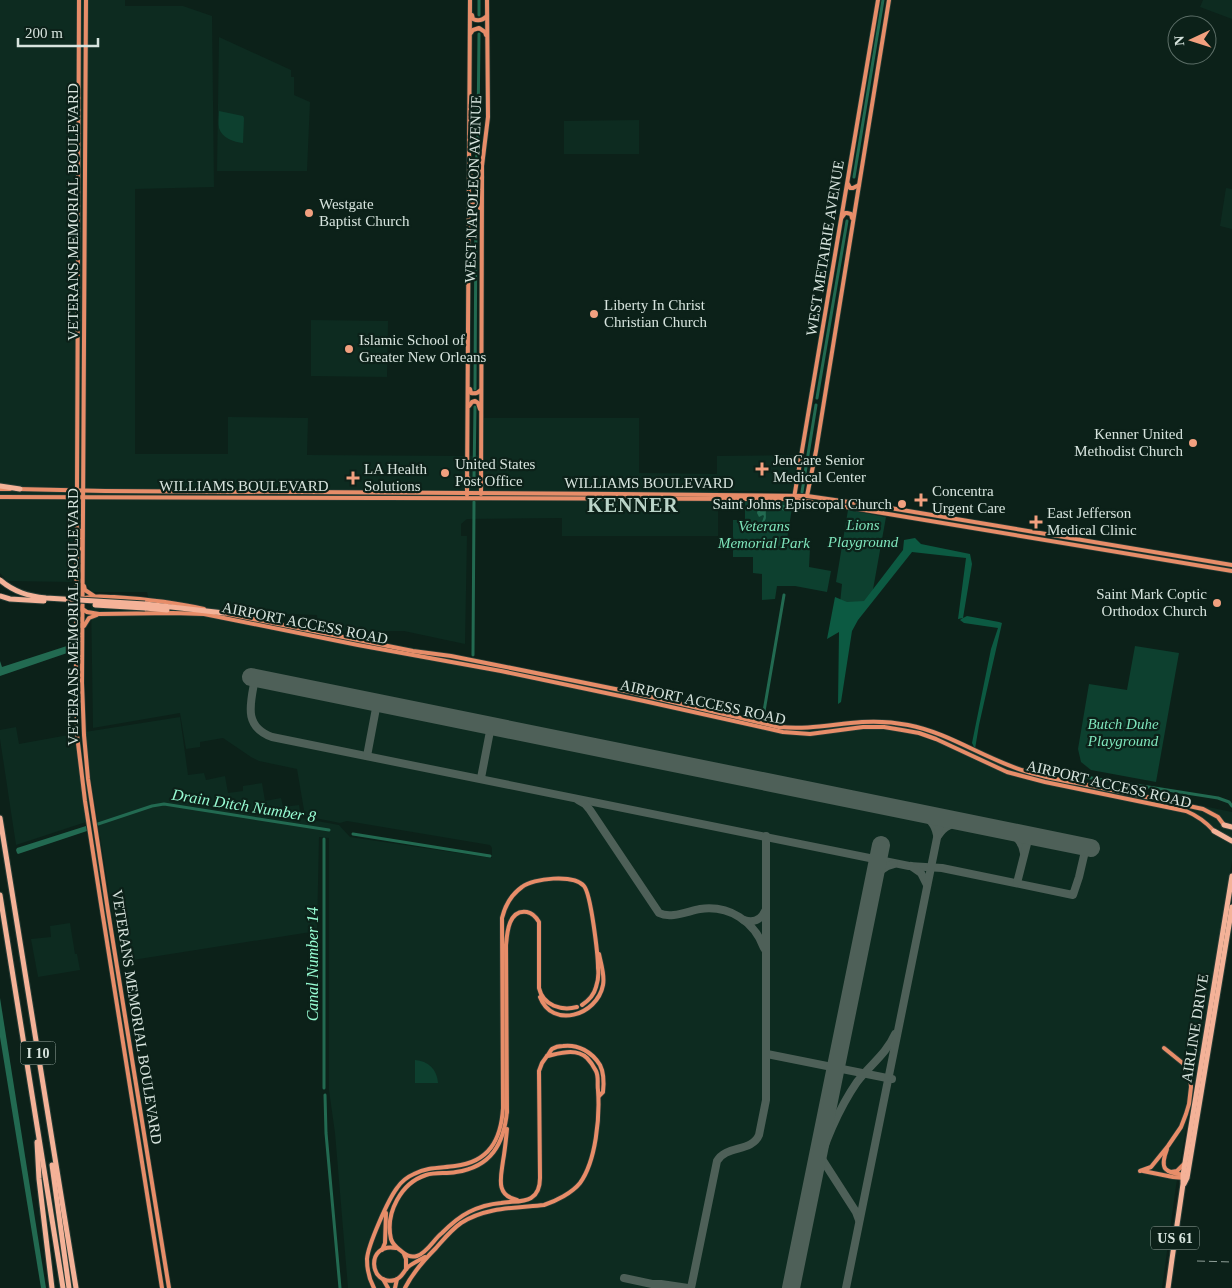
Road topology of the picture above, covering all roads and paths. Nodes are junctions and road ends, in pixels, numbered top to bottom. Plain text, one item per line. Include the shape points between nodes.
1 (80, 0) edge
2 (470, 0) edge
3 (487, 0) edge
4 (878, 0) edge
5 (889, 0) edge
6 (86, 2) edge
7 (470, 10) junction
8 (487, 15) junction
9 (78, 27) junction
10 (470, 34) junction
11 (487, 39) junction
12 (85, 60) junction
13 (78, 111) junction
14 (85, 142) junction
15 (469, 171) junction
16 (482, 176) junction
17 (847, 182) junction
18 (859, 185) junction
19 (78, 204) junction
20 (85, 204) junction
21 (469, 208) junction
22 (482, 213) junction
23 (78, 215) junction
24 (841, 219) junction
25 (852, 222) junction
26 (84, 248) junction
27 (78, 255) junction
28 (78, 275) junction
29 (82, 279) junction
30 (77, 304) junction
31 (84, 311) junction
32 (84, 326) junction
33 (77, 365) junction
34 (468, 385) junction
35 (481, 390) junction
36 (468, 408) junction
37 (481, 411) junction
38 (84, 414) junction
39 (78, 437) junction
40 (84, 443) junction
41 (467, 476) junction
42 (481, 478) junction
43 (0, 488) edge
44 (20, 489) joint
45 (77, 491) junction
46 (84, 491) junction
47 (254, 492) junction
48 (309, 493) junction
49 (569, 494) junction
50 (646, 494) junction
51 (388, 495) junction
52 (77, 496) junction
53 (84, 496) junction
54 (467, 496) junction
55 (481, 496) junction
56 (807, 496) junction
57 (0, 497) edge
58 (230, 497) junction
59 (292, 497) junction
60 (719, 497) junction
61 (560, 498) junction
62 (631, 498) junction
63 (794, 498) junction
64 (833, 500) junction
65 (802, 501) junction
66 (832, 505) junction
67 (77, 529) junction
68 (83, 554) junction
69 (1232, 565) edge
70 (1232, 571) edge
71 (0, 580) edge
72 (83, 582) junction
73 (0, 596) edge
74 (94, 596) junction
75 (83, 598) junction
76 (76, 604) junction
77 (145, 606) junction
78 (83, 610) junction
79 (224, 613) junction
80 (99, 614) junction
81 (204, 614) junction
82 (83, 630) junction
83 (76, 645) junction
84 (83, 648) junction
85 (76, 668) junction
86 (82, 692) junction
87 (0, 818) edge
88 (1224, 825) joint
89 (1232, 827) edge
90 (1214, 831) joint
91 (1232, 841) edge
92 (1232, 876) edge
93 (0, 894) edge
94 (1232, 907) edge
95 (592, 917) junction
96 (539, 980) junction
97 (114, 986) junction
98 (121, 990) junction
99 (116, 998) junction
100 (123, 1001) junction
101 (121, 1034) junction
102 (1164, 1048) dead end
103 (132, 1059) junction
104 (131, 1092) junction
105 (507, 1112) junction
106 (36, 1116) junction
107 (142, 1116) junction
108 (48, 1122) junction
109 (1168, 1146) junction
110 (141, 1152) junction
111 (1185, 1162) junction
112 (151, 1172) junction
113 (1169, 1172) junction
114 (145, 1179) junction
115 (1184, 1179) junction
116 (154, 1195) junction
117 (519, 1201) junction
118 (388, 1206) junction
119 (154, 1234) junction
120 (396, 1248) junction
121 (382, 1250) junction
122 (404, 1254) junction
123 (427, 1256) junction
124 (164, 1258) junction
125 (406, 1269) junction
126 (383, 1279) junction
127 (397, 1280) junction
128 (63, 1287) edge
129 (52, 1288) edge
130 (69, 1288) edge
131 (76, 1288) edge
132 (162, 1288) edge
133 (169, 1288) edge
134 (374, 1288) edge
135 (388, 1288) edge
136 (395, 1288) edge
137 (405, 1288) edge
138 (1168, 1288) edge

1 - 6 main road
1 - 9 main road, VETERANS MEMORIAL BOULEVARD
2 - 7 main road, WEST NAPOLEON AVENUE
3 - 8 main road, WEST NAPOLEON AVENUE
4 - 17 main road, WEST METAIRIE AVENUE
5 - 18 main road, WEST METAIRIE AVENUE
6 - 12 main road, VETERANS MEMORIAL BOULEVARD
7 - 8 main road via 476,21
7 - 10 main road, WEST NAPOLEON AVENUE
8 - 11 main road, WEST NAPOLEON AVENUE
9 - 12 main road via 83,31
9 - 13 main road, VETERANS MEMORIAL BOULEVARD
10 - 11 main road via 479,28
10 - 15 main road, WEST NAPOLEON AVENUE
11 - 16 main road, WEST NAPOLEON AVENUE via 488,117
12 - 14 main road, VETERANS MEMORIAL BOULEVARD
13 - 14 main road via 81,115 80,140
13 - 19 main road, VETERANS MEMORIAL BOULEVARD
14 - 20 main road, VETERANS MEMORIAL BOULEVARD
15 - 16 main road via 474,181
15 - 21 main road, WEST NAPOLEON AVENUE
16 - 22 main road, WEST NAPOLEON AVENUE
17 - 18 main road via 850,188
17 - 24 main road, WEST METAIRIE AVENUE
18 - 25 main road, WEST METAIRIE AVENUE
19 - 20 main road
19 - 23 main road, VETERANS MEMORIAL BOULEVARD
20 - 26 main road, VETERANS MEMORIAL BOULEVARD
21 - 22 main road via 476,203
21 - 34 main road, WEST NAPOLEON AVENUE
22 - 35 main road, WEST NAPOLEON AVENUE
23 - 26 main road via 80,244
23 - 27 main road, VETERANS MEMORIAL BOULEVARD
24 - 25 main road via 849,213
24 - 63 main road, WEST METAIRIE AVENUE
25 - 56 main road, WEST METAIRIE AVENUE
26 - 31 main road, VETERANS MEMORIAL BOULEVARD
27 - 28 main road, VETERANS MEMORIAL BOULEVARD
27 - 29 main road via 82,258
28 - 29 main road
28 - 30 main road, VETERANS MEMORIAL BOULEVARD
29 - 31 main road
30 - 32 main road via 80,324
30 - 33 main road, VETERANS MEMORIAL BOULEVARD
31 - 32 main road, VETERANS MEMORIAL BOULEVARD
32 - 38 main road, VETERANS MEMORIAL BOULEVARD
33 - 38 main road via 82,367
33 - 39 main road, VETERANS MEMORIAL BOULEVARD
34 - 35 main road via 474,394
34 - 36 main road, WEST NAPOLEON AVENUE
35 - 37 main road, WEST NAPOLEON AVENUE
36 - 37 main road via 475,401
36 - 41 main road, WEST NAPOLEON AVENUE
37 - 42 main road, WEST NAPOLEON AVENUE
38 - 40 main road, VETERANS MEMORIAL BOULEVARD
39 - 40 main road
39 - 45 main road, VETERANS MEMORIAL BOULEVARD
40 - 46 main road, VETERANS MEMORIAL BOULEVARD
41 - 42 main road via 473,485
41 - 54 main road, WEST NAPOLEON AVENUE
42 - 55 main road, WEST NAPOLEON AVENUE
43 - 44 highway
44 - 45 main road, WILLIAMS BOULEVARD
45 - 46 main road, WILLIAMS BOULEVARD
45 - 52 main road, VETERANS MEMORIAL BOULEVARD
46 - 47 main road, WILLIAMS BOULEVARD
46 - 53 main road, VETERANS MEMORIAL BOULEVARD
47 - 48 main road, WILLIAMS BOULEVARD
47 - 58 main road
48 - 51 main road, WILLIAMS BOULEVARD
48 - 59 main road
49 - 50 main road, WILLIAMS BOULEVARD
49 - 55 main road, WILLIAMS BOULEVARD
49 - 61 main road
50 - 60 main road, WILLIAMS BOULEVARD
50 - 62 main road
51 - 54 main road, WILLIAMS BOULEVARD
51 - 54 main road, WILLIAMS BOULEVARD
51 - 59 main road, WILLIAMS BOULEVARD
52 - 53 main road, WILLIAMS BOULEVARD
52 - 57 main road, WILLIAMS BOULEVARD
52 - 67 main road, VETERANS MEMORIAL BOULEVARD
53 - 58 main road, WILLIAMS BOULEVARD
53 - 68 main road, VETERANS MEMORIAL BOULEVARD
54 - 55 main road, WILLIAMS BOULEVARD
55 - 61 main road, WILLIAMS BOULEVARD
56 - 63 main road, WILLIAMS BOULEVARD
56 - 64 main road, WILLIAMS BOULEVARD
56 - 65 main road
58 - 59 main road, WILLIAMS BOULEVARD
60 - 62 main road, WILLIAMS BOULEVARD
60 - 63 main road, WILLIAMS BOULEVARD
60 - 63 main road, WILLIAMS BOULEVARD
61 - 62 main road, WILLIAMS BOULEVARD
63 - 65 main road, WILLIAMS BOULEVARD
64 - 66 main road
64 - 69 main road, WILLIAMS BOULEVARD
65 - 66 main road, WILLIAMS BOULEVARD
66 - 70 main road, WILLIAMS BOULEVARD
67 - 68 main road
67 - 76 main road, VETERANS MEMORIAL BOULEVARD
68 - 72 main road, VETERANS MEMORIAL BOULEVARD
71 - 77 highway, bridge via 15,591 31,596
72 - 74 main road via 85,590
72 - 75 main road, VETERANS MEMORIAL BOULEVARD
73 - 77 highway, bridge
74 - 75 main road, AIRPORT ACCESS ROAD
74 - 79 main road, AIRPORT ACCESS ROAD via 162,601
75 - 76 main road, AIRPORT ACCESS ROAD
75 - 78 main road, VETERANS MEMORIAL BOULEVARD
76 - 78 main road
76 - 83 main road, VETERANS MEMORIAL BOULEVARD
77 - 79 highway
77 - 81 highway
78 - 80 main road, AIRPORT ACCESS ROAD
78 - 82 main road, VETERANS MEMORIAL BOULEVARD
79 - 88 main road, AIRPORT ACCESS ROAD via 630,692 779,727 810,728 861,722 909,725 1010,766 1047,777 1203,809 1218,817
80 - 81 main road, AIRPORT ACCESS ROAD
80 - 82 main road via 86,621
81 - 90 main road, AIRPORT ACCESS ROAD via 467,664 783,732 810,734 884,727 920,733 1015,774 1186,811 1197,815
82 - 84 main road, VETERANS MEMORIAL BOULEVARD
83 - 84 main road via 78,650
83 - 85 main road, VETERANS MEMORIAL BOULEVARD
84 - 86 main road, VETERANS MEMORIAL BOULEVARD
85 - 86 main road via 80,671
85 - 97 main road, VETERANS MEMORIAL BOULEVARD via 80,762
86 - 98 main road, VETERANS MEMORIAL BOULEVARD via 88,782
87 - 108 highway, I 10
88 - 89 highway
90 - 91 highway
92 - 111 highway, AIRLINE DRIVE / US 61
93 - 106 highway, I 10
94 - 115 highway, AIRLINE DRIVE / US 61
95 - 96 main road via 598,960 598,981 593,995 580,1006 561,1008 543,999
95 - 96 main road via 604,976 603,986 593,1004 584,1012 551,1012 540,997
95 - 118 main road via 586,888 573,879 531,882 513,896 504,912 501,928 501,1130 493,1146 479,1159 459,1166 429,1169 408,1177 397,1188
96 - 105 main road via 539,922 533,914 519,912 511,921 506,942
97 - 98 main road
97 - 99 main road, VETERANS MEMORIAL BOULEVARD
98 - 100 main road, VETERANS MEMORIAL BOULEVARD
99 - 100 main road
99 - 101 main road, VETERANS MEMORIAL BOULEVARD
100 - 103 main road, VETERANS MEMORIAL BOULEVARD
101 - 103 main road via 127,1057
101 - 104 main road, VETERANS MEMORIAL BOULEVARD
102 - 109 main road via 1188,1068 1191,1087 1181,1127
103 - 107 main road, VETERANS MEMORIAL BOULEVARD
104 - 107 main road via 137,1114
104 - 110 main road, VETERANS MEMORIAL BOULEVARD
105 - 117 main road via 501,1186 504,1193
105 - 120 main road via 506,1126 492,1155 480,1164 459,1172 423,1176 401,1192 391,1218
106 - 128 highway, I 10
106 - 129 highway via 39,1180
107 - 112 main road, VETERANS MEMORIAL BOULEVARD
108 - 130 highway
108 - 131 highway, I 10
109 - 113 main road via 1164,1167
109 - 115 main road via 1151,1167 1140,1171
110 - 112 main road via 146,1171
110 - 114 main road, VETERANS MEMORIAL BOULEVARD
111 - 113 main road via 1177,1171
111 - 115 highway, AIRLINE DRIVE / US 61
112 - 116 main road, VETERANS MEMORIAL BOULEVARD
113 - 115 main road
114 - 116 main road via 150,1181
114 - 119 main road, VETERANS MEMORIAL BOULEVARD
115 - 138 highway, AIRLINE DRIVE / US 61
116 - 124 main road, VETERANS MEMORIAL BOULEVARD
117 - 122 main road via 476,1208 454,1222 420,1254
117 - 123 main road via 530,1199 540,1182 539,1072 542,1063 547,1056 569,1052 582,1055 596,1070 599,1112 592,1154 580,1183 570,1193 544,1205 498,1209 470,1219 455,1228
118 - 121 main road
118 - 134 main road via 368,1250 368,1270
119 - 124 main road via 159,1256
119 - 132 main road, VETERANS MEMORIAL BOULEVARD
120 - 121 main road
120 - 122 main road
121 - 126 main road via 374,1262 376,1272
122 - 125 main road
123 - 125 main road
123 - 137 main road
124 - 133 main road, VETERANS MEMORIAL BOULEVARD
125 - 127 main road
126 - 127 main road
126 - 135 main road
127 - 136 main road

